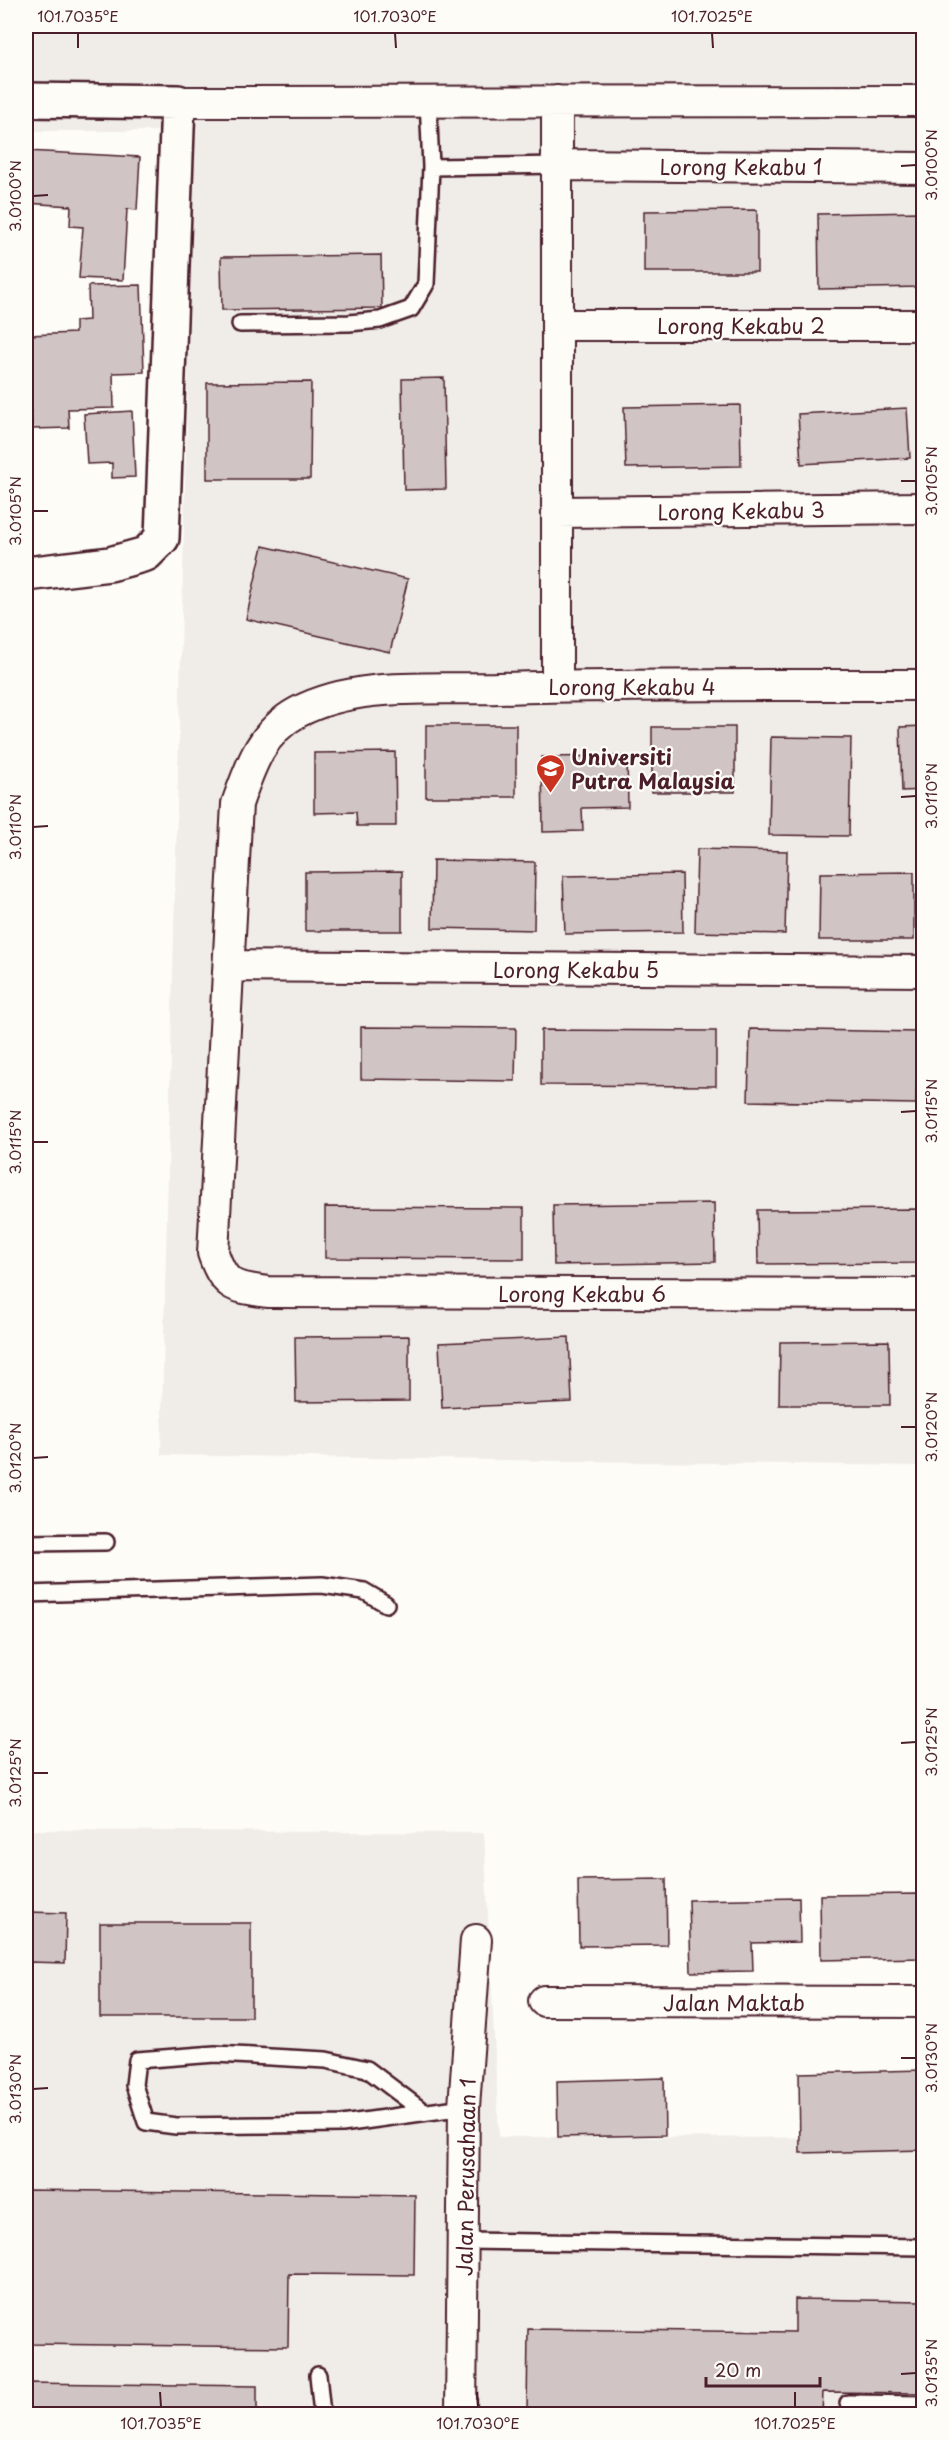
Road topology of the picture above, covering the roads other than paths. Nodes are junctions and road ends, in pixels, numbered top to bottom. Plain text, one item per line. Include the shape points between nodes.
1 (26, 100) edge
2 (429, 100) junction
3 (557, 100) junction
4 (924, 100) edge
5 (178, 102) junction
6 (559, 165) junction
7 (431, 167) junction
8 (924, 168) edge
9 (240, 324) dead end
10 (558, 325) junction
11 (924, 325) edge
12 (924, 508) edge
13 (558, 512) junction
14 (26, 574) edge
15 (924, 685) edge
16 (557, 686) junction
17 (229, 966) junction
18 (924, 971) edge
19 (241, 1288) joint
20 (924, 1294) edge
21 (106, 1542) dead end
22 (26, 1543) edge
23 (26, 1594) edge
24 (386, 1605) dead end
25 (476, 1940) dead end
26 (544, 2001) dead end
27 (924, 2002) edge
28 (464, 2106) junction
29 (424, 2112) junction
30 (465, 2241) junction
31 (924, 2247) edge
32 (318, 2375) dead end
33 (848, 2403) dead end
34 (924, 2404) edge
35 (322, 2415) edge
36 (461, 2415) edge

1 - 5 street
2 - 3 street
2 - 5 street
2 - 7 lane
3 - 4 street
3 - 6 street
5 - 14 street via 162,538 146,554 110,564
6 - 7 lane
6 - 8 street, Lorong Kekabu 1
6 - 10 street
7 - 9 lane via 426,284 411,309 380,320 360,322
10 - 11 street, Lorong Kekabu 2
10 - 13 street
12 - 13 street, Lorong Kekabu 3
13 - 16 street
15 - 16 street, Lorong Kekabu 4
16 - 17 street, Lorong Kekabu 4 via 340,695 296,713 264,739 237,804
17 - 18 street, Lorong Kekabu 5
17 - 19 street, Lorong Kekabu 4 via 213,1253 221,1276
19 - 20 street, Lorong Kekabu 6 via 280,1293
21 - 22 lane
23 - 24 lane via 322,1585 364,1591
25 - 28 street, Jalan Perusahaan 1
26 - 27 street, Jalan Maktab
28 - 29 lane
28 - 30 street, Jalan Perusahaan 1
29 - 29 lane via 342,2124 176,2126 146,2122 134,2085 137,2060 215,2054 326,2060 367,2069
30 - 31 lane
30 - 36 street, Jalan Perusahaan 1
32 - 35 lane
33 - 34 lane

